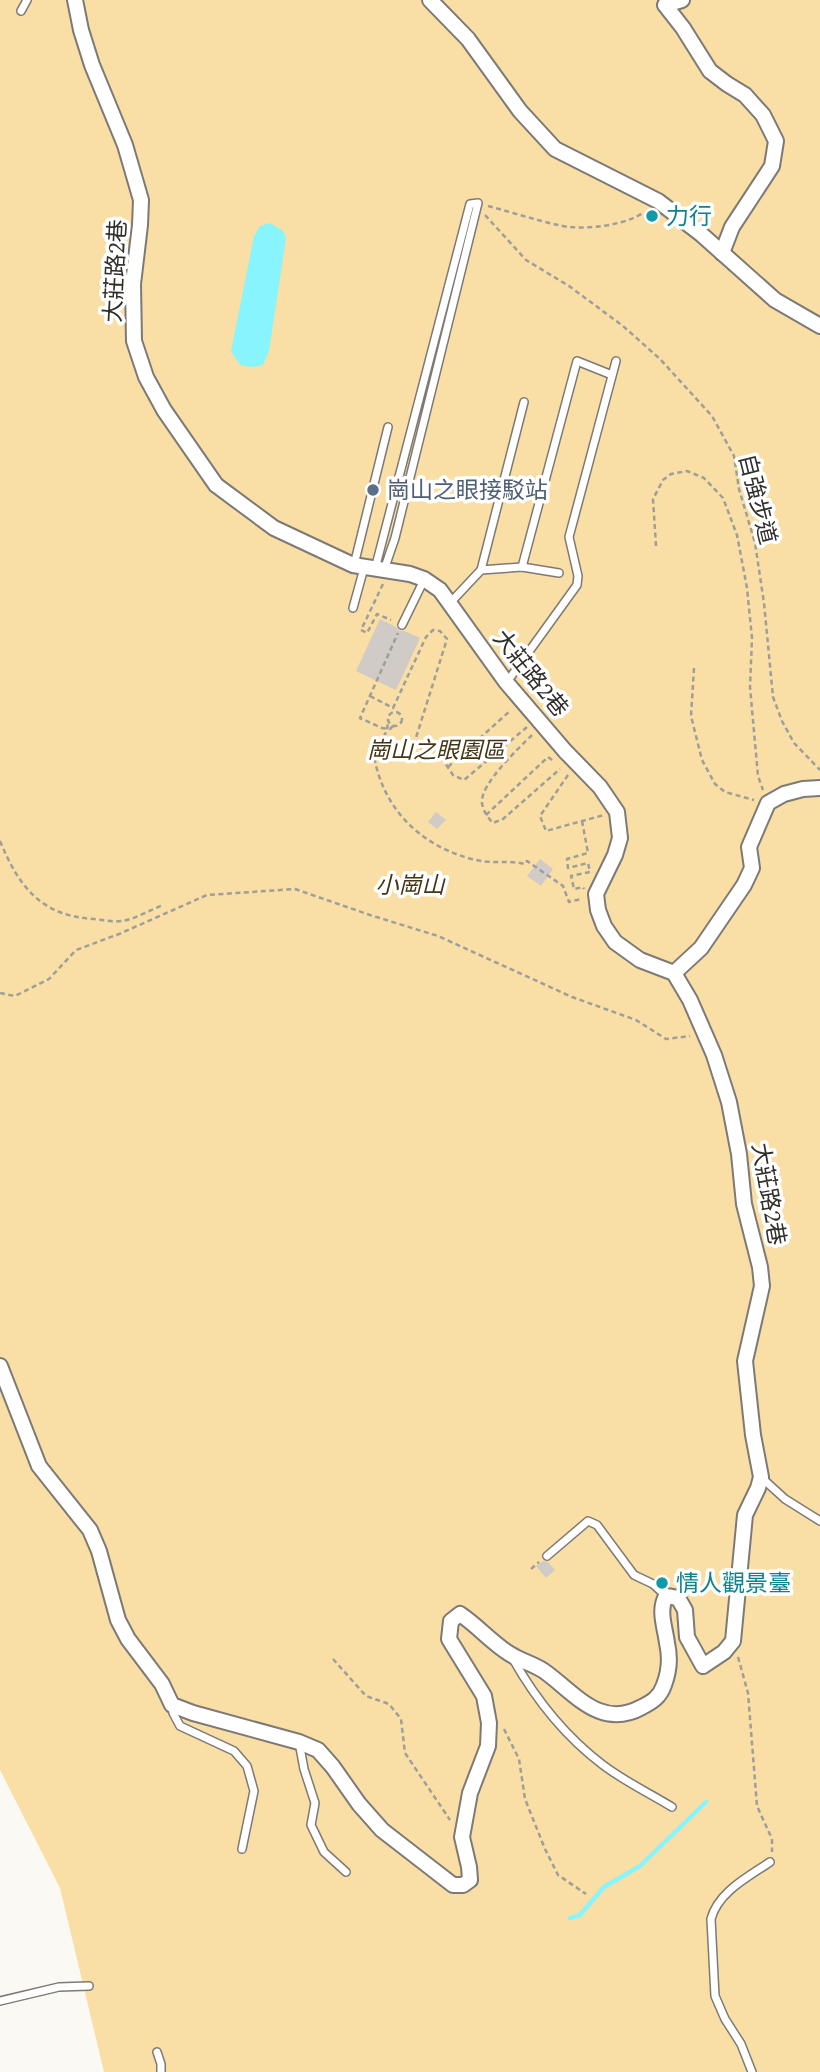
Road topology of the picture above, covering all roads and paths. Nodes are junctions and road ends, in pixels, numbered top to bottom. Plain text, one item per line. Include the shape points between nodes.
1 (27, 0) edge
2 (75, 0) edge
3 (430, 0) edge
4 (682, 0) edge
5 (21, 11) dead end
6 (658, 201) junction
7 (478, 203) junction
8 (722, 253) junction
9 (820, 326) edge
10 (616, 361) dead end
11 (612, 375) junction
12 (524, 402) dead end
13 (388, 427) dead end
14 (656, 546) dead end
15 (522, 567) junction
16 (373, 569) junction
17 (481, 570) junction
18 (559, 573) dead end
19 (424, 579) junction
20 (450, 604) junction
21 (353, 608) dead end
22 (402, 625) junction
23 (694, 668) dead end
24 (506, 682) junction
25 (370, 696) junction
26 (521, 701) junction
27 (388, 720) junction
28 (534, 725) dead end
29 (393, 726) junction
30 (536, 732) dead end
31 (565, 751) junction
32 (819, 762) edge
33 (812, 763) junction
34 (447, 767) junction
35 (820, 770) edge
36 (820, 788) edge
37 (768, 803) junction
38 (617, 812) junction
39 (486, 815) junction
40 (582, 821) junction
41 (0, 841) edge
42 (163, 905) dead end
43 (674, 973) junction
44 (0, 993) edge
45 (705, 1035) junction
46 (0, 1366) edge
47 (761, 1477) junction
48 (820, 1521) edge
49 (547, 1556) dead end
50 (666, 1596) junction
51 (733, 1642) junction
52 (511, 1655) junction
53 (333, 1658) dead end
54 (173, 1705) junction
55 (498, 1719) dead end
56 (299, 1742) junction
57 (672, 1807) dead end
58 (462, 1837) junction
59 (242, 1849) dead end
60 (770, 1862) joint
61 (346, 1872) dead end
62 (586, 1895) dead end
63 (89, 1986) dead end
64 (0, 2001) edge
65 (158, 2052) dead end
66 (161, 2072) edge
67 (752, 2072) edge

1 - 5 lane
2 - 16 street, 大莊路2巷 via 80,30 125,145 141,200 133,284 134,341 146,377 216,485 274,528
3 - 6 street via 468,39 520,111 555,149
4 - 8 street via 665,5 710,71 745,94 776,141 772,166
6 - 7 path via 636,218 602,226 561,226
6 - 8 street
7 - 16 lane via 470,204
7 - 33 path, 自強步道 via 526,260 623,326 712,416 734,456 755,543 773,697 793,743
8 - 9 street via 775,300
10 - 11 lane
11 - 15 lane via 577,361
11 - 24 lane via 569,537 577,585
12 - 17 lane
13 - 16 lane
14 - 37 path via 653,499 663,480 687,471 704,478 723,498 737,535 752,638 750,687 758,776
15 - 17 lane
15 - 18 lane
16 - 19 street, 大莊路2巷
16 - 21 lane
16 - 22 path via 361,630 367,633 376,614
17 - 20 lane
19 - 20 street, 大莊路2巷
19 - 22 lane
20 - 24 street, 大莊路2巷
22 - 25 path
23 - 37 path via 691,716 702,760 715,784 725,792
24 - 26 street, 大莊路2巷
25 - 29 path via 360,718 382,728
25 - 34 path via 393,708 426,637 433,630 445,634 414,744
26 - 31 street, 大莊路2巷
26 - 34 path
27 - 29 path
27 - 29 path via 394,712 401,715 400,723
27 - 40 path, bridge via 387,731 373,749 381,780 393,806 421,836 447,851 477,860 527,861 563,886 569,902 586,897 583,887 574,889 571,876 590,872 589,863 569,868 567,859 588,853
28 - 34 path via 464,780
30 - 39 path via 502,765 484,793
31 - 38 street, 大莊路2巷
31 - 39 path via 555,761 548,757
32 - 33 path
33 - 35 path, 自強步道
36 - 37 street via 784,794
37 - 43 street via 749,847 752,869 744,885 701,948
38 - 40 path
38 - 43 street via 620,838 596,894 598,910 615,942 640,960
39 - 40 path via 493,823 503,819 562,767 568,775 540,816 546,831
41 - 42 path via 30,894 52,910 80,919 122,921
43 - 45 street, 大莊路2巷
44 - 45 path via 15,996 49,979 76,950 207,895 296,889 438,936 572,997 636,1020 666,1039
45 - 47 street, 大莊路2巷 via 729,1102 744,1204 760,1267 762,1286 745,1362
46 - 54 street via 39,1466 90,1530 118,1620
47 - 48 lane
47 - 51 street via 745,1515
49 - 50 lane via 588,1521 597,1525 634,1575
50 - 51 street via 678,1598 685,1610 687,1637 703,1666
50 - 52 street via 662,1616 668,1672 654,1701 635,1711 612,1714 590,1708 542,1669
51 - 60 path via 748,1693 757,1806 772,1839
52 - 57 lane via 528,1685 578,1745
52 - 58 street via 460,1614 451,1621 449,1639 484,1696 489,1723 488,1746 470,1793
53 - 58 path via 366,1696 389,1703 401,1719 405,1754
54 - 56 street
54 - 59 lane via 180,1726 234,1751 247,1766 254,1791
55 - 62 path via 519,1759 525,1799 545,1849 558,1875
56 - 58 street via 318,1750 382,1830 453,1885 470,1880
56 - 61 lane via 315,1803 311,1825 324,1852
60 - 67 lane via 720,1900 711,1919 715,1996
63 - 64 lane via 59,1987
65 - 66 lane

